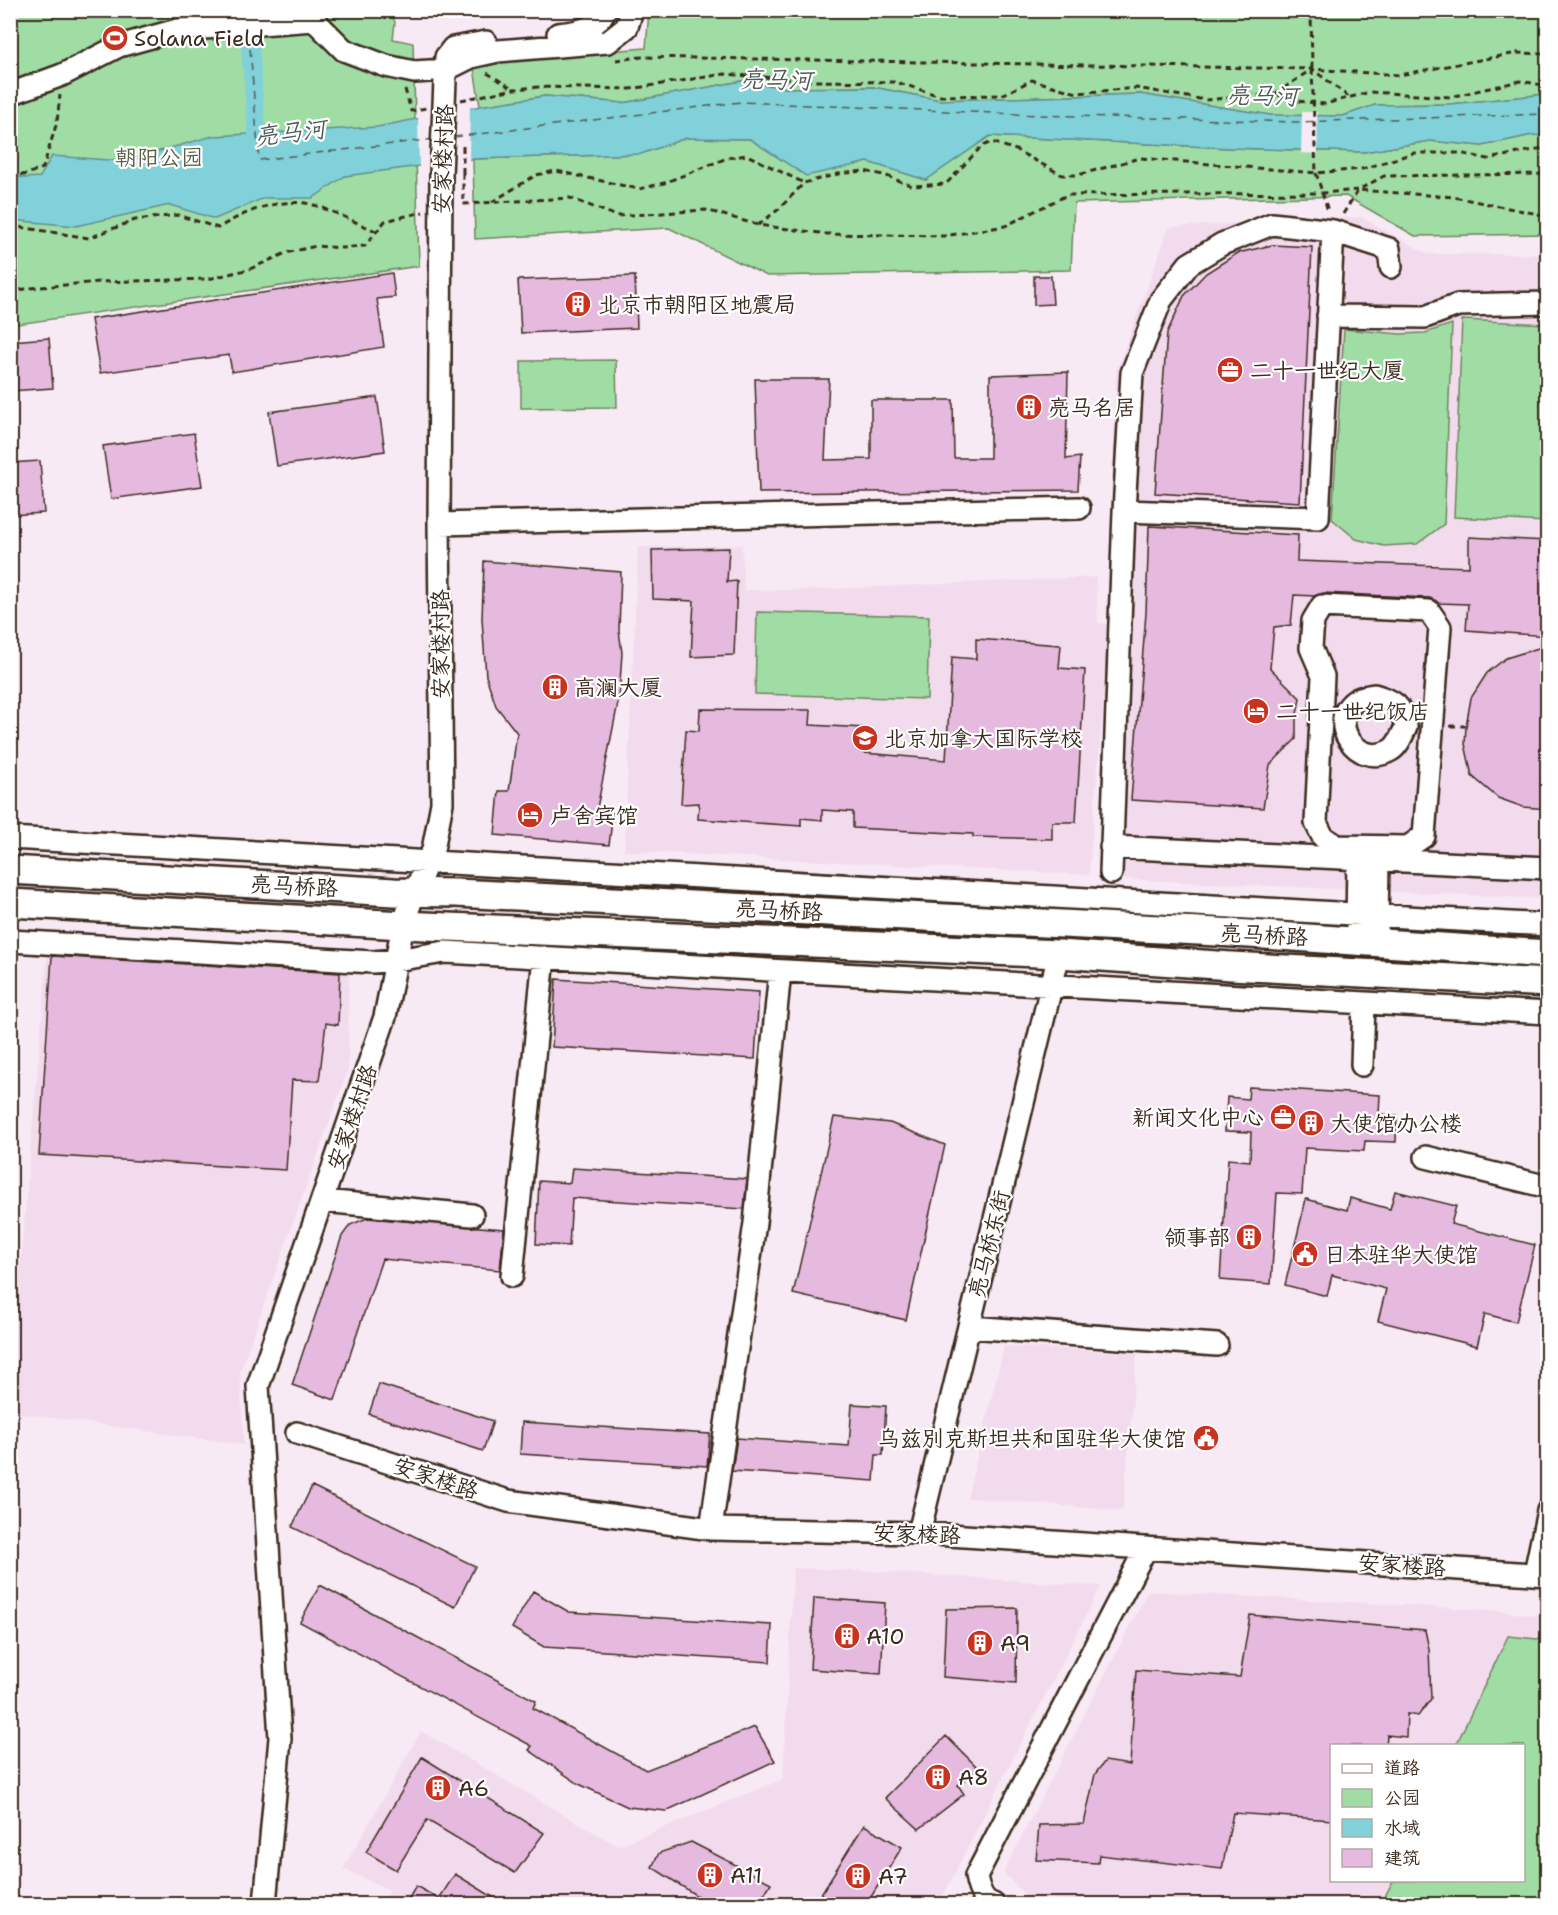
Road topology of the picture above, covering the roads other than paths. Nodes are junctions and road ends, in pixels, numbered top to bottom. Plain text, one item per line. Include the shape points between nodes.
1 (605, 10) edge
2 (632, 10) edge
3 (314, 15) edge
4 (184, 23) edge
5 (445, 75) junction
6 (10, 94) edge
7 (1333, 231) junction
8 (1390, 267) dead end
9 (1548, 303) edge
10 (1328, 316) junction
11 (1079, 508) dead end
12 (1124, 511) junction
13 (439, 524) junction
14 (10, 838) edge
15 (1111, 847) junction
16 (1396, 847) junction
17 (1361, 855) junction
18 (10, 859) edge
19 (429, 862) junction
20 (1548, 868) edge
21 (10, 870) edge
22 (43, 872) junction
23 (1111, 873) dead end
24 (414, 893) junction
25 (10, 903) edge
26 (403, 925) junction
27 (1548, 925) edge
28 (1367, 928) junction
29 (10, 941) edge
30 (1059, 954) junction
31 (1548, 954) edge
32 (544, 957) junction
33 (396, 960) junction
34 (780, 971) junction
35 (1548, 983) edge
36 (1052, 986) junction
37 (1364, 1003) junction
38 (1548, 1012) edge
39 (1362, 1065) dead end
40 (1426, 1157) dead end
41 (1548, 1187) edge
42 (323, 1201) junction
43 (472, 1215) dead end
44 (512, 1276) dead end
45 (969, 1327) junction
46 (1217, 1345) dead end
47 (297, 1433) dead end
48 (1548, 1511) edge
49 (711, 1529) junction
50 (919, 1533) junction
51 (1146, 1548) junction
52 (1541, 1574) edge
53 (265, 1905) edge
54 (993, 1905) edge

1 - 5 street via 601,18 583,31 453,48 446,57
2 - 5 street via 627,27 608,42 498,51 471,57
3 - 4 street
3 - 5 street via 344,50 386,66
4 - 6 street via 119,46 62,75
5 - 13 street, 安家楼村路, bridge
7 - 8 street via 1389,249
7 - 10 street
7 - 12 street via 1272,224 1222,244 1190,264 1161,300 1131,373
9 - 10 street via 1458,305 1425,317
10 - 12 street via 1318,518
11 - 13 street
12 - 15 street
13 - 19 street, 安家楼村路 via 442,802
14 - 19 street
15 - 17 street
15 - 23 street
16 - 17 street
16 - 17 street
16 - 17 street via 1408,847 1424,836 1440,627 1429,611 1322,606 1313,621 1311,648 1323,676 1316,823 1323,837
17 - 20 street
17 - 28 street
18 - 22 street
19 - 24 street, 安家楼村路
19 - 28 street
21 - 22 main road, 亮马桥路
22 - 24 main road, 亮马桥路
24 - 26 street, 安家楼村路
24 - 28 main road, 亮马桥路
25 - 26 main road, 亮马桥路
26 - 30 main road, 亮马桥路
26 - 33 street, 安家楼村路
27 - 28 street
28 - 31 main road, 亮马桥路
29 - 33 street via 373,962
30 - 35 main road, 亮马桥路
30 - 36 street, 亮马桥东街
32 - 33 street via 445,952
32 - 34 street
32 - 44 street
33 - 42 street, 安家楼村路 via 386,1017
34 - 36 street
34 - 49 street via 755,1222
36 - 37 street
36 - 45 street, 亮马桥东街
37 - 38 street
37 - 39 street
40 - 41 street
42 - 43 street
42 - 53 street, 安家楼村路 via 258,1386 280,1738
45 - 46 street
45 - 50 street, 亮马桥东街
47 - 49 street, 安家楼路 via 508,1501
48 - 52 street
49 - 50 street, 安家楼路
50 - 51 street, 安家楼路
51 - 52 street, 安家楼路
51 - 54 street via 976,1876 978,1888

